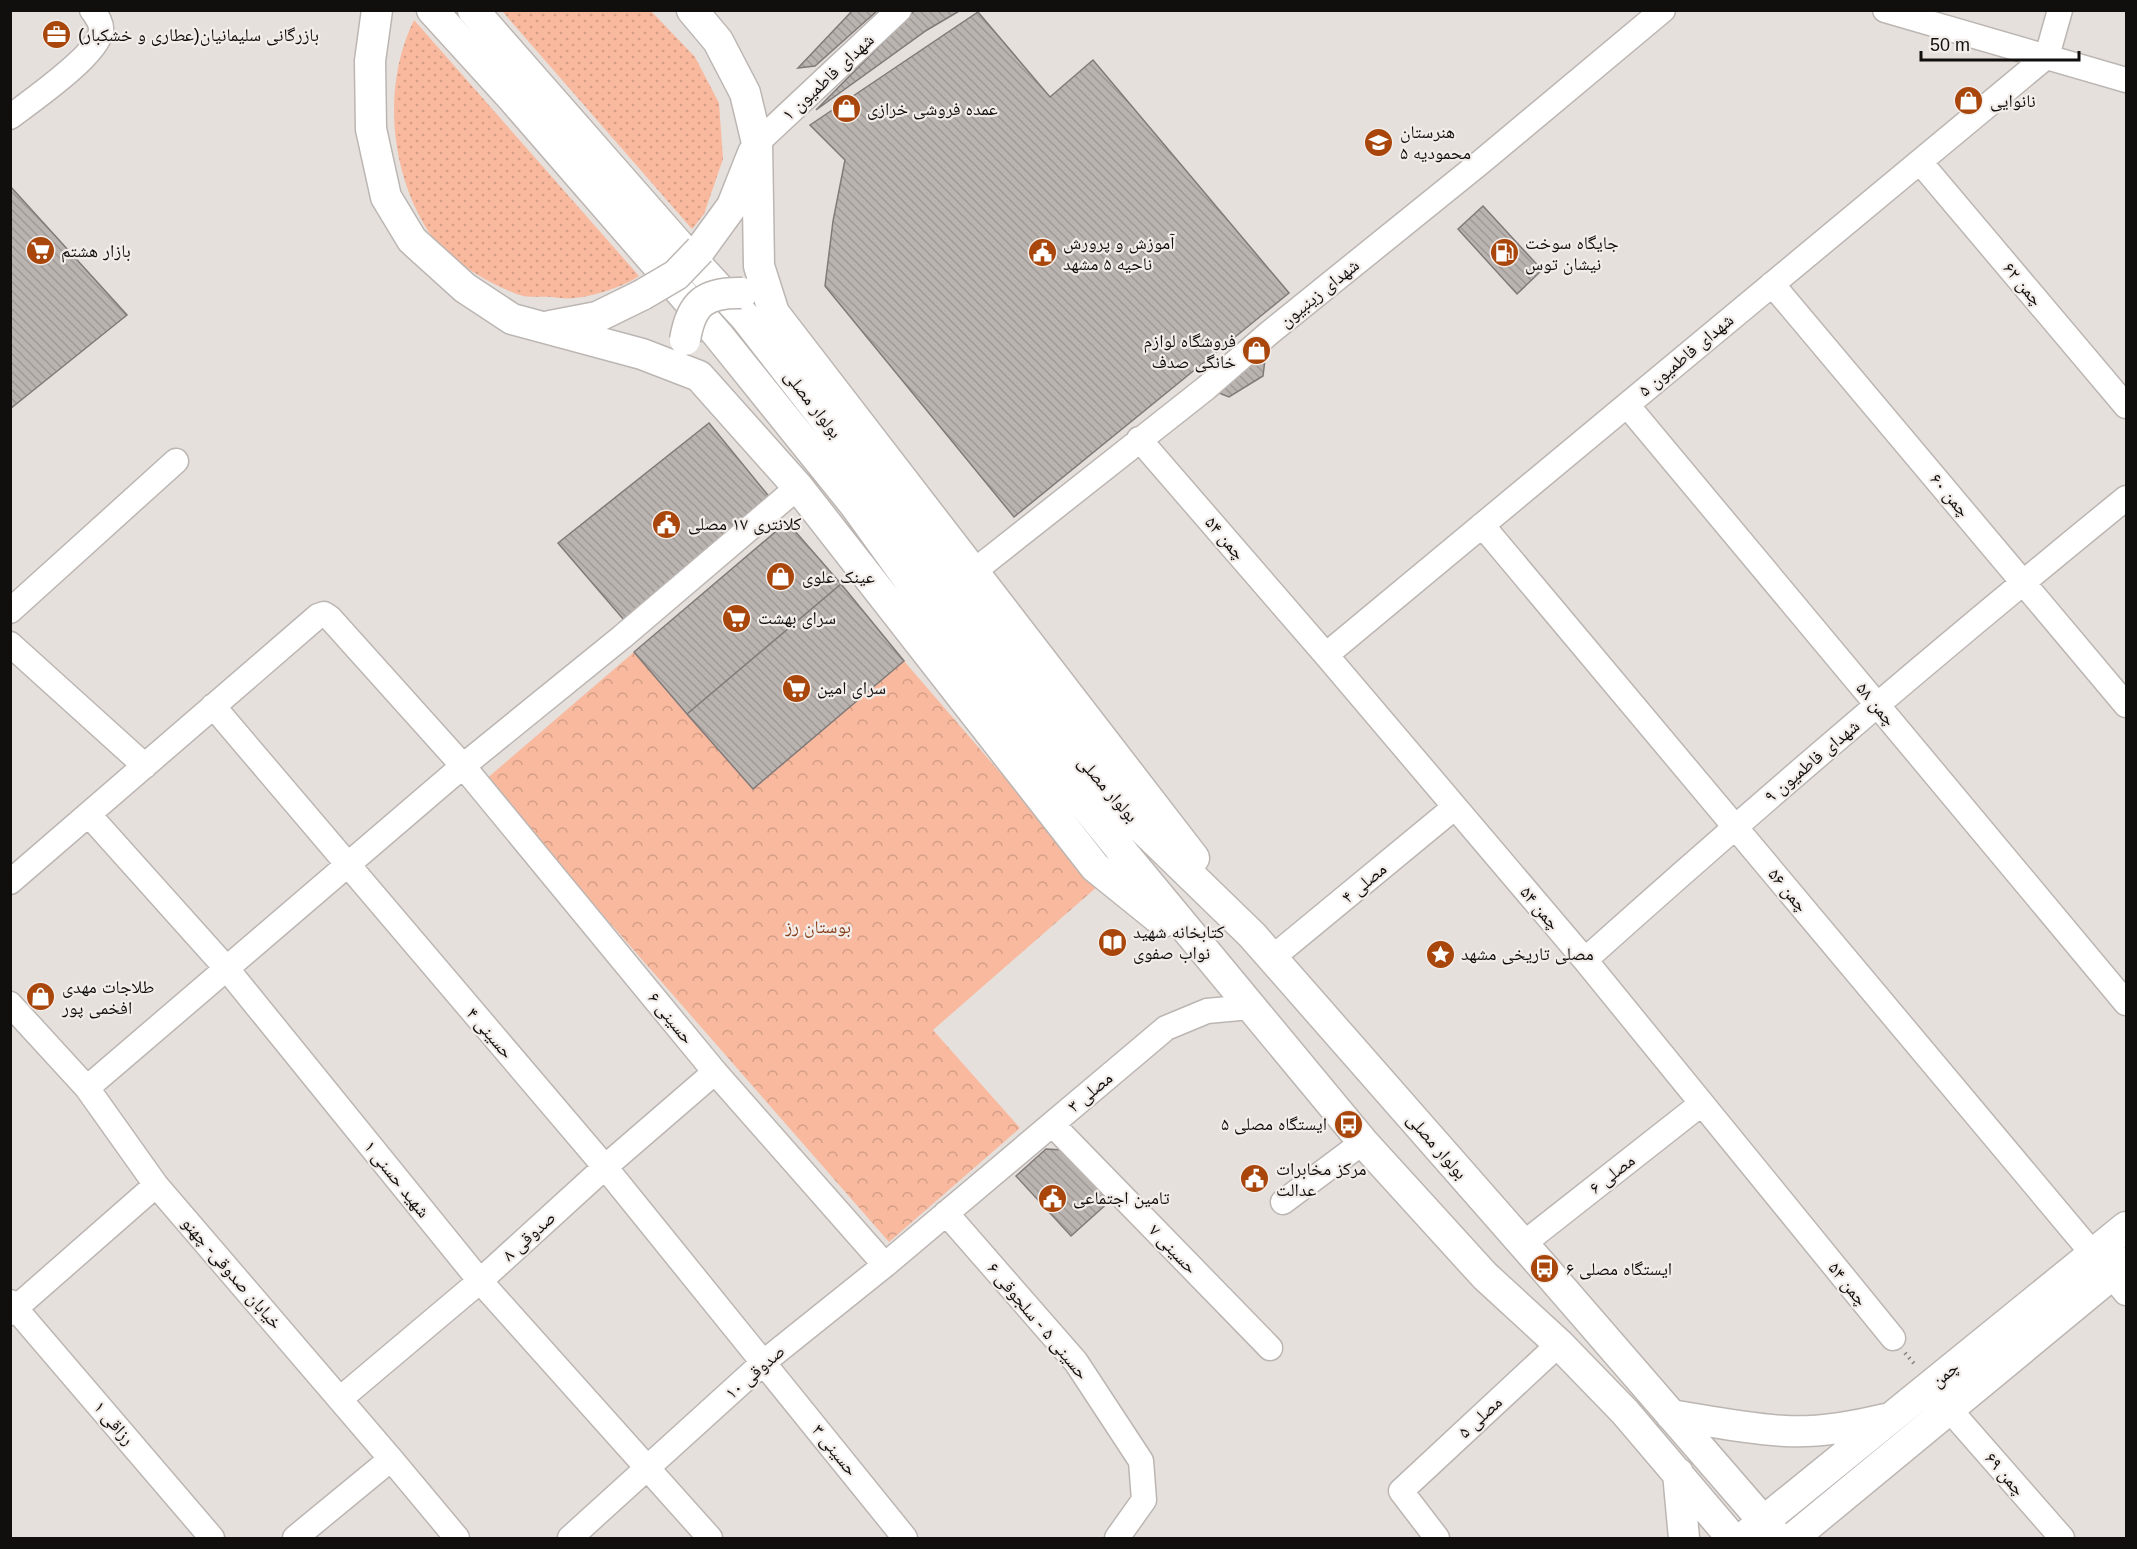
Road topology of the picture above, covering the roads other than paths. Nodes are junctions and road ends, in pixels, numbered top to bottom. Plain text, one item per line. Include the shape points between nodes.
1 (92, 10) edge
2 (377, 10) edge
3 (432, 10) edge
4 (473, 10) edge
5 (692, 10) edge
6 (899, 10) edge
7 (1663, 10) edge
8 (1885, 10) edge
9 (2060, 10) edge
10 (2047, 56) junction
11 (2116, 76) edge
12 (2127, 100) edge
13 (10, 117) edge
14 (757, 143) junction
15 (1920, 162) junction
16 (1772, 284) junction
17 (774, 313) junction
18 (544, 327) junction
19 (699, 376) junction
20 (1627, 405) junction
21 (2127, 406) edge
22 (1139, 440) junction
23 (176, 461) dead end
24 (798, 487) junction
25 (2127, 498) edge
26 (1482, 525) junction
27 (973, 572) junction
28 (2023, 582) junction
29 (10, 611) edge
30 (10, 644) edge
31 (1326, 655) junction
32 (1877, 705) junction
33 (2127, 705) edge
34 (213, 706) junction
35 (145, 766) junction
36 (463, 766) junction
37 (1455, 807) junction
38 (89, 814) junction
39 (1734, 826) junction
40 (347, 866) junction
41 (10, 882) edge
42 (1252, 935) junction
43 (1272, 958) junction
44 (1585, 960) junction
45 (1215, 965) junction
46 (226, 969) junction
47 (2127, 1003) edge
48 (10, 1004) edge
49 (1250, 1006) junction
50 (715, 1072) junction
51 (87, 1088) junction
52 (1701, 1104) junction
53 (1052, 1124) junction
54 (1363, 1142) junction
55 (605, 1167) junction
56 (156, 1185) junction
57 (1283, 1202) dead end
58 (946, 1213) junction
59 (2127, 1227) edge
60 (1523, 1244) junction
61 (885, 1265) junction
62 (2114, 1271) edge
63 (1485, 1276) junction
64 (480, 1281) junction
65 (12, 1308) edge
66 (1893, 1338) road end
67 (1558, 1344) junction
68 (1270, 1348) dead end
69 (764, 1362) junction
70 (340, 1399) junction
71 (1949, 1409) junction
72 (1671, 1415) junction
73 (1890, 1418) junction
74 (391, 1459) junction
75 (648, 1467) junction
76 (1678, 1473) junction
77 (1761, 1533) edge
78 (212, 1539) edge
79 (295, 1539) edge
80 (457, 1539) edge
81 (570, 1539) edge
82 (710, 1539) edge
83 (905, 1539) edge
84 (1118, 1539) edge
85 (1437, 1539) edge
86 (1684, 1539) edge
87 (1732, 1539) edge
88 (1793, 1539) edge
89 (2061, 1539) edge

1 - 13 street via 102,28 91,50
2 - 18 main road via 370,61 371,129 386,198 412,240 465,288 512,319
3 - 45 main road, بولوار مصلی via 718,335 854,504 963,655
4 - 42 main road, بولوار مصلی via 745,316 1116,803
5 - 14 main road via 718,41 744,93
6 - 14 street, شهدای فاطمیون ۱
7 - 22 street, شهدای زینبیون
8 - 10 street
9 - 10 street
10 - 11 street
10 - 15 street, شهدای فاطمیون ۵
11 - 12 street
14 - 17 main road via 759,266
14 - 18 main road, bridge via 732,206 676,275 597,317
15 - 16 street, شهدای فاطمیون ۵
15 - 21 street, چمن ۶۲
16 - 20 street, شهدای فاطمیون ۵
16 - 28 street, چمن ۶۰
17 - 19 main road, bridge via 742,293 721,292 702,302 688,319 685,340
17 - 27 main road
18 - 19 main road via 642,354
19 - 24 main road
20 - 26 street, شهدای فاطمیون ۵
20 - 32 street, چمن ۵۸
22 - 27 street, شهدای زینبیون
22 - 31 street, چمن ۵۴
23 - 29 street
24 - 36 street
24 - 45 main road via 1095,867
25 - 28 street, شهدای فاطمیون ۹
26 - 31 street, شهدای فاطمیون ۵
26 - 39 street, چمن ۵۶
27 - 42 main road
28 - 32 street, شهدای فاطمیون ۹
28 - 33 street, چمن ۶۰
30 - 35 street
31 - 37 street, چمن ۵۴
32 - 39 street, شهدای فاطمیون ۹
32 - 47 street, چمن ۵۸
34 - 35 street
34 - 36 street, حسینی ۶ via 324,614
34 - 40 street, حسینی ۴
35 - 38 street
36 - 40 street
36 - 50 street, حسینی ۶
37 - 43 street, مصلی ۴
37 - 44 street, چمن ۵۴
38 - 41 street
38 - 46 street, شهید حسنی ۱
39 - 44 street, شهدای فاطمیون ۹
39 - 62 street, چمن ۵۶
40 - 46 street
40 - 55 street, حسینی ۴
42 - 43 main road, بولوار مصلی
43 - 60 main road, بولوار مصلی
44 - 52 street, چمن ۵۴
45 - 49 main road, بولوار مصلی
46 - 51 street
46 - 64 street, شهید حسنی ۱
48 - 51 street, خیابان صدوقی- چهنو
49 - 53 street, مصلی ۳ via 1207,1011 1166,1028
49 - 54 main road, بولوار مصلی
50 - 55 street, صدوقی ۸
50 - 61 street, حسینی ۶
51 - 56 street, خیابان صدوقی- چهنو
52 - 60 street, مصلی ۶
52 - 66 street, چمن ۵۴
53 - 58 street, مصلی ۳
53 - 68 street, حسینی ۷
54 - 57 street
54 - 63 main road, بولوار مصلی
55 - 64 street, صدوقی ۸
55 - 69 street, حسینی ۴
56 - 65 street
56 - 70 street, خیابان صدوقی- چهنو
58 - 61 street, صدوقی ۱۰
58 - 84 street, حسینی ۵ - سلجوقی ۶ via 1076,1362 1141,1461 1144,1500
59 - 62 main road, چمن
60 - 63 main road
60 - 72 main road, بولوار مصلی
61 - 69 street, صدوقی ۱۰
62 - 71 main road, چمن
62 - 73 main road, چمن via 1931,1385
63 - 67 main road, بولوار مصلی
64 - 70 street, صدوقی ۸
64 - 75 street, شهید حسنی ۱
65 - 78 street, رزاقی ۱
67 - 76 main road, بولوار مصلی
67 - 85 street, مصلی ۵ via 1401,1491
69 - 75 street, صدوقی ۱۰
69 - 83 street, حسینی ۳
70 - 74 street, خیابان صدوقی- چهنو
71 - 88 main road, چمن
71 - 89 street, چمن ۶۹
72 - 73 main road via 1786,1431 1852,1427
72 - 77 main road, بولوار مصلی
73 - 77 main road, چمن
74 - 79 street
74 - 80 street, خیابان صدوقی- چهنو
75 - 81 street, صدوقی ۱۰
75 - 82 street, شهید حسنی ۱
76 - 86 main road
76 - 87 main road, بولوار مصلی

